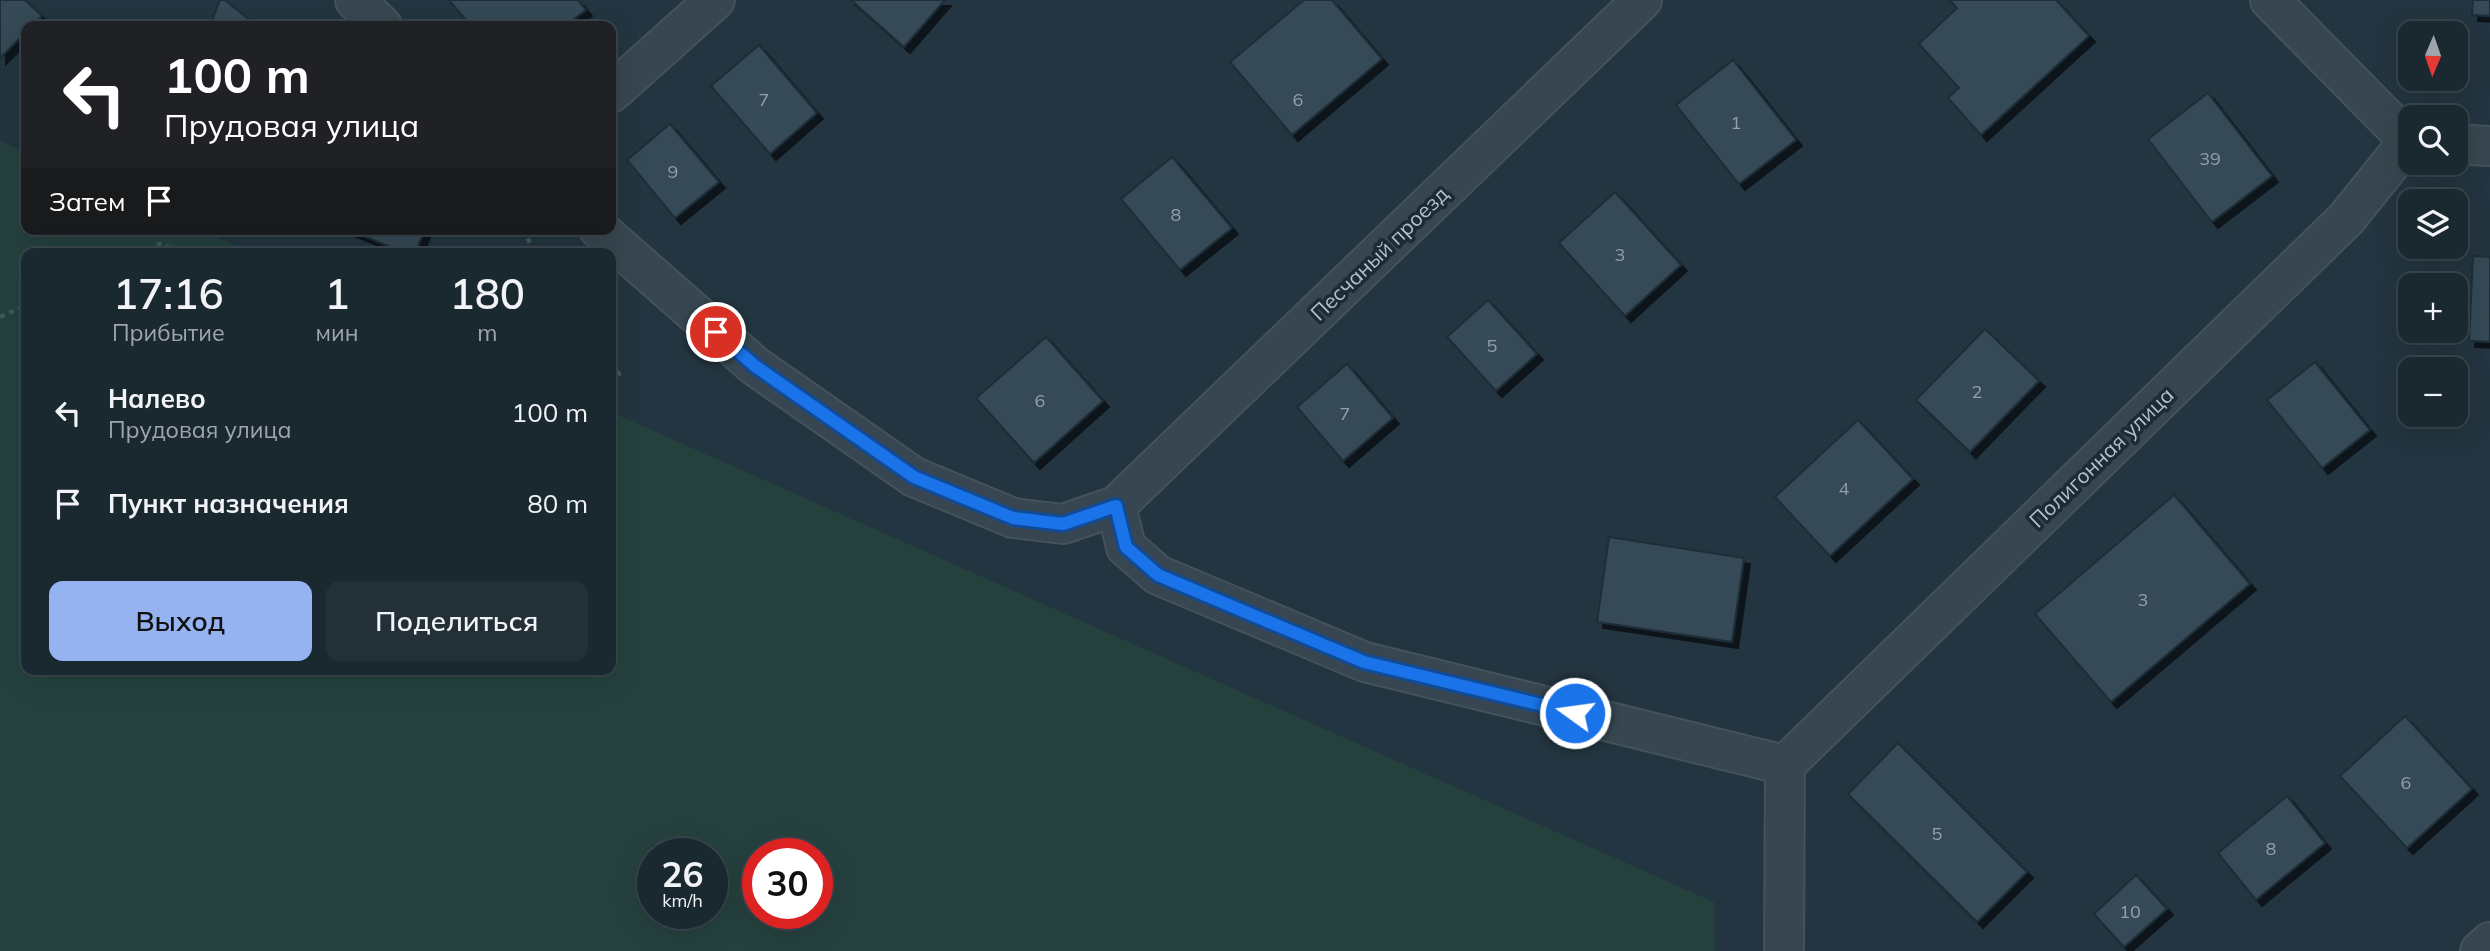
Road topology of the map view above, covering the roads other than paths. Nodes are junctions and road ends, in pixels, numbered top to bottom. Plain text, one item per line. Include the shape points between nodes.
1 (355, 0) edge
2 (715, 0) edge
3 (1642, 0) edge
4 (2270, 0) edge
5 (377, 21) edge
6 (616, 89) edge
7 (2398, 131) edge
8 (2468, 145) edge
9 (2490, 146) edge
10 (2398, 155) edge
11 (606, 235) edge
12 (1116, 506) junction
13 (1785, 765) junction
14 (2490, 942) edge
15 (1784, 951) edge
16 (2480, 951) edge

1 - 5 street
2 - 6 street
3 - 12 street, Песчаный проезд
4 - 7 street
8 - 9 street
10 - 13 street, Полигонная улица via 2346,219
11 - 12 street via 755,366 914,477 1013,518 1063,524
12 - 13 street via 1126,547 1158,575 1364,662
13 - 15 street
14 - 16 street

